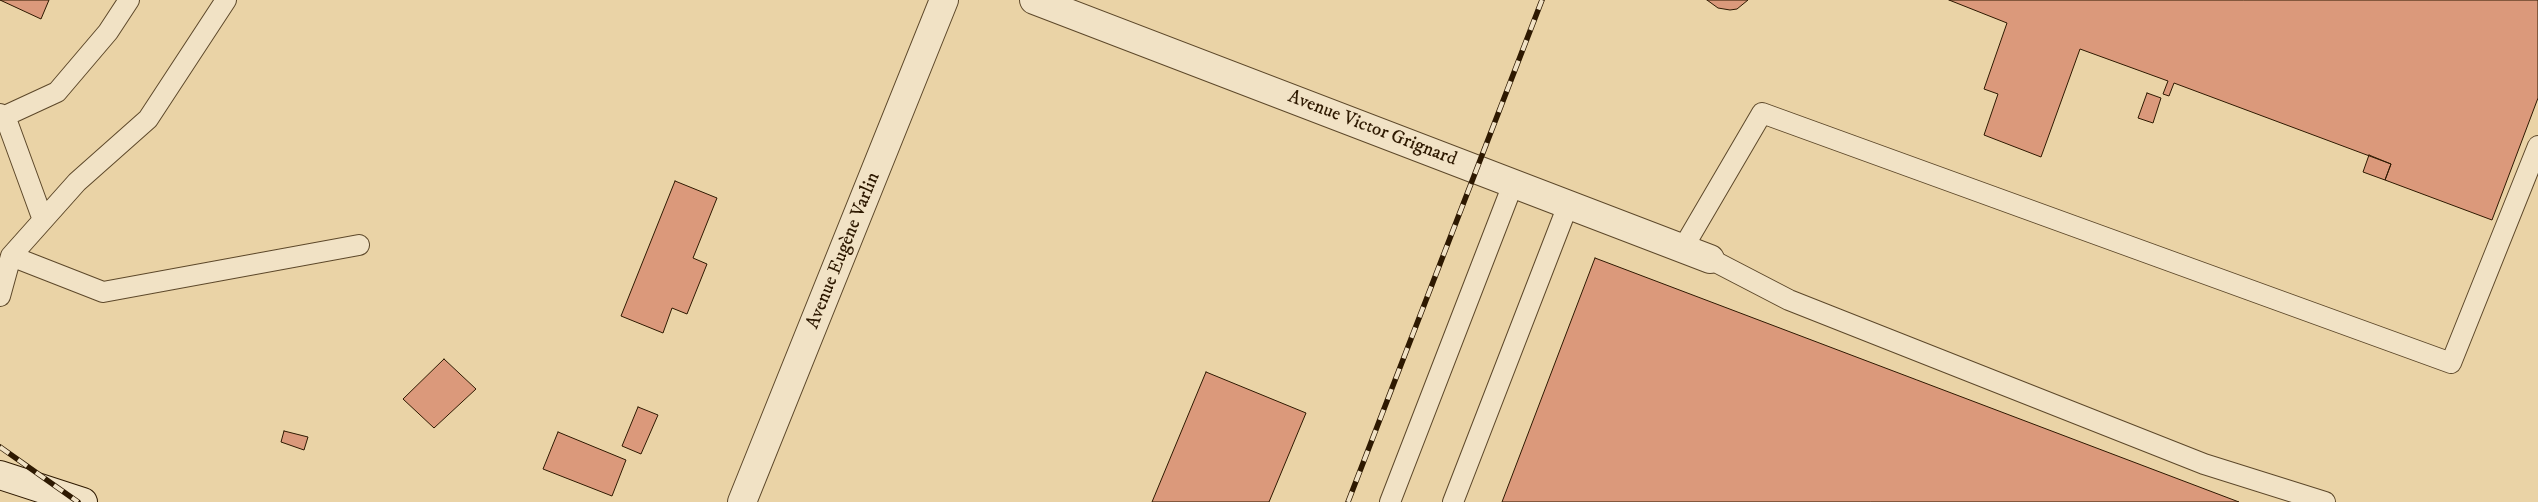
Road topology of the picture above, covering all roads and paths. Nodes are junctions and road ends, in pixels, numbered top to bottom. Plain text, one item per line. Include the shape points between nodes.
1 (129, 0) edge
2 (226, 0) edge
3 (944, 0) edge
4 (1034, 0) edge
5 (2, 115) edge
6 (2538, 146) edge
7 (1513, 184) junction
8 (1568, 205) junction
9 (43, 220) junction
10 (359, 245) dead end
11 (1683, 248) junction
12 (11, 256) junction
13 (1710, 259) joint
14 (1, 285) edge
15 (0, 475) edge
16 (83, 502) edge
17 (742, 502) edge
18 (1390, 502) edge
19 (1453, 502) edge
20 (2325, 502) edge

1 - 5 lane via 108,32 57,92
2 - 9 lane via 148,119 77,182
3 - 17 street, Avenue Eugène Varlin
4 - 7 street, Avenue Victor Grignard
5 - 9 lane
6 - 11 lane via 2451,363 1762,113
7 - 8 street, Avenue Victor Grignard
7 - 18 lane
8 - 11 street, Avenue Victor Grignard
8 - 19 lane
9 - 12 lane
10 - 12 lane via 103,292
11 - 13 street, Avenue Victor Grignard
12 - 14 lane
13 - 20 lane via 1789,300 2194,461
15 - 16 street

